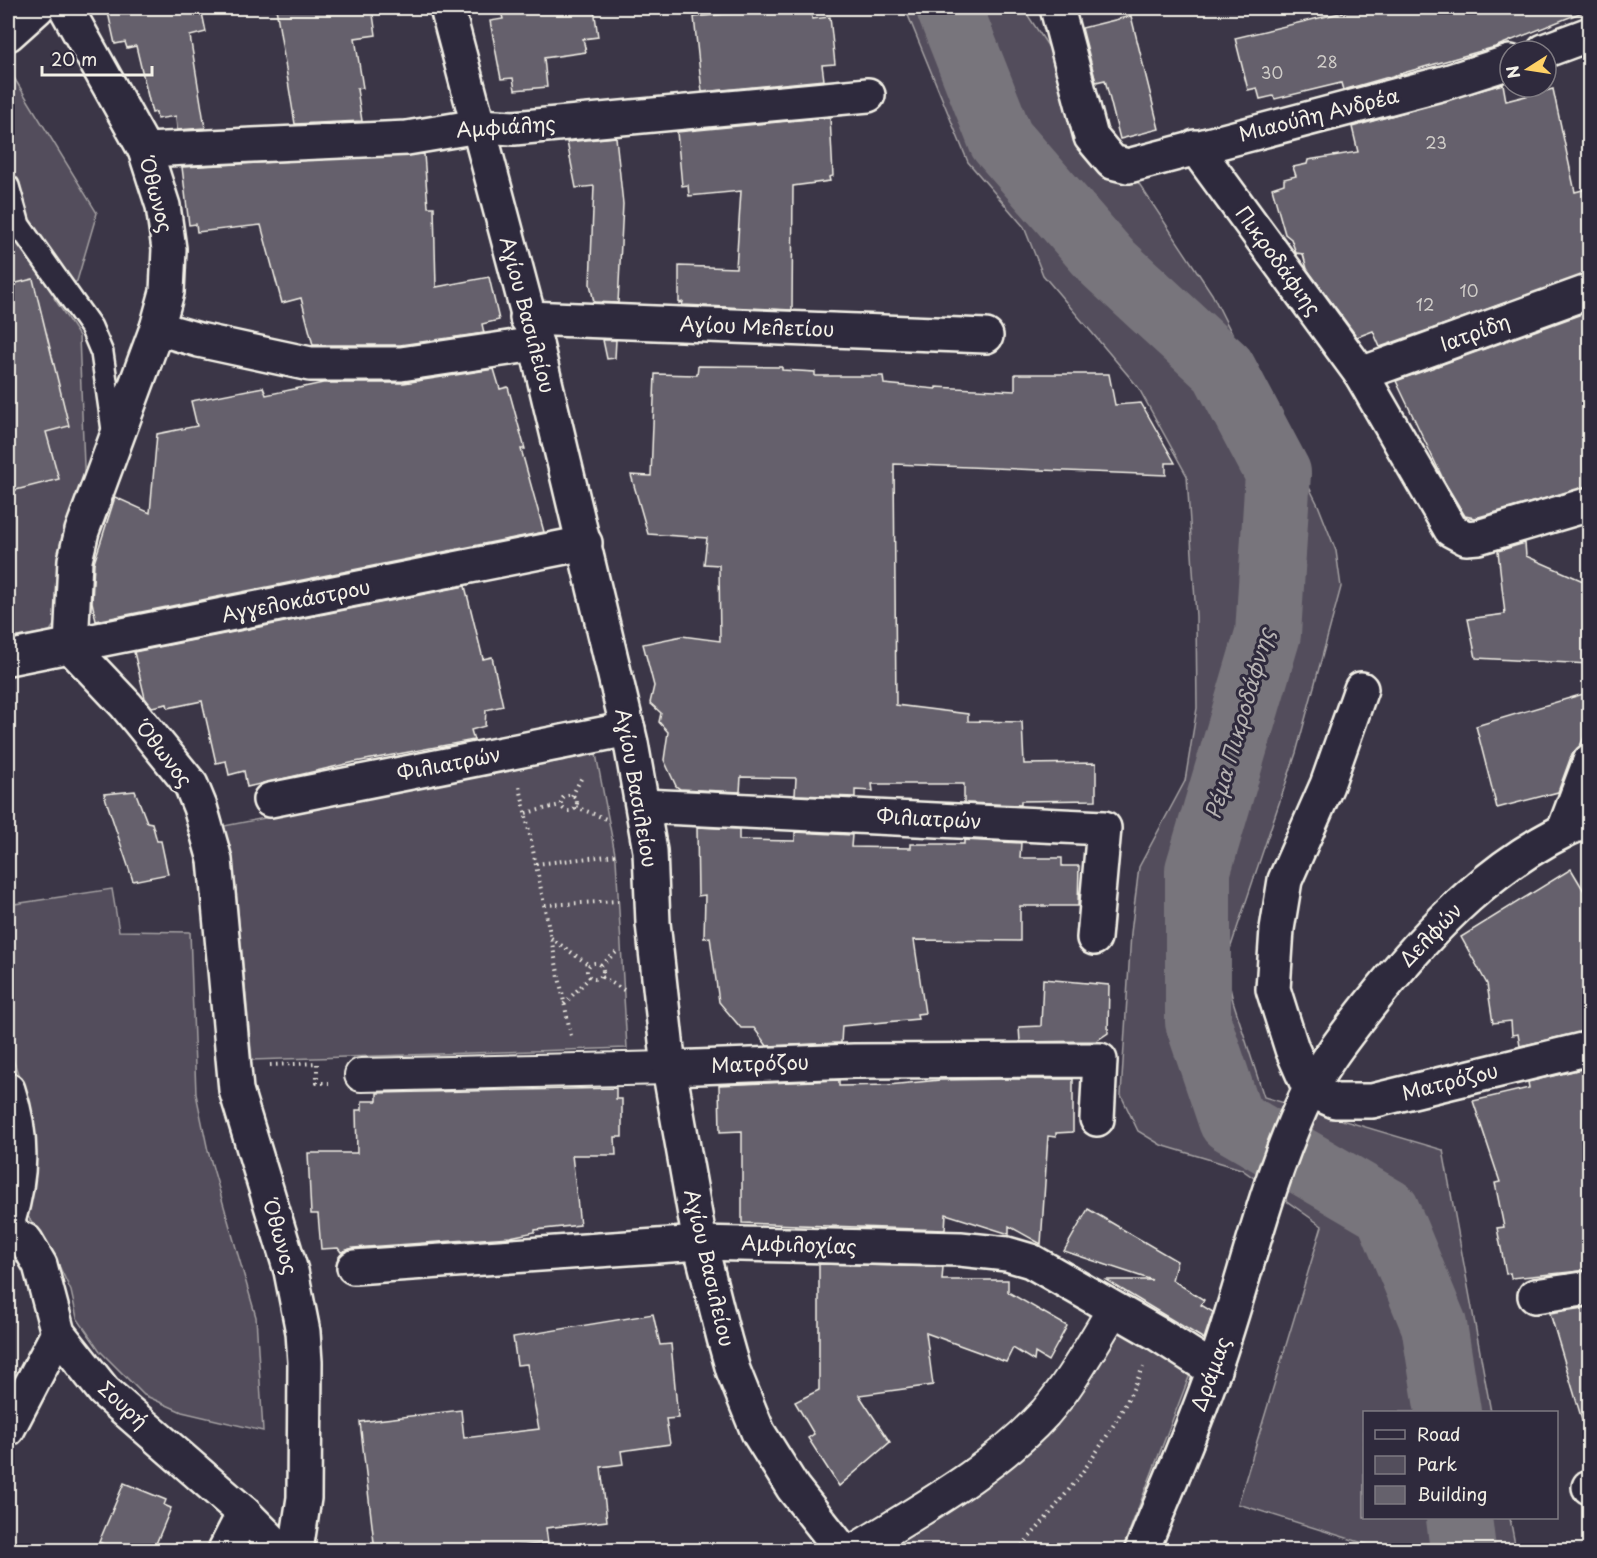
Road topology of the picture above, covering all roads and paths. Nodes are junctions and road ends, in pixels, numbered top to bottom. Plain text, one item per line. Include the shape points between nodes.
1 (37, 8) edge
2 (66, 8) edge
3 (447, 8) edge
4 (1057, 8) edge
5 (8, 34) edge
6 (1590, 34) edge
7 (1558, 46) edge
8 (1498, 66) edge
9 (868, 94) dead end
10 (478, 126) junction
11 (1195, 147) junction
12 (145, 150) junction
13 (8, 186) edge
14 (1590, 291) edge
15 (157, 328) junction
16 (532, 331) junction
17 (986, 336) dead end
18 (1361, 374) junction
19 (115, 444) junction
20 (1590, 504) edge
21 (585, 543) junction
22 (71, 647) junction
23 (8, 658) edge
24 (1361, 689) dead end
25 (628, 729) junction
26 (513, 752) junction
27 (1590, 761) edge
28 (270, 800) dead end
29 (561, 805) junction
30 (644, 806) junction
31 (526, 813) junction
32 (1577, 824) edge
33 (650, 851) junction
34 (536, 864) junction
35 (652, 899) junction
36 (545, 906) junction
37 (551, 938) junction
38 (1094, 938) dead end
39 (589, 965) junction
40 (589, 978) junction
41 (564, 1004) junction
42 (1590, 1048) edge
43 (233, 1067) junction
44 (669, 1068) junction
45 (578, 1069) junction
46 (361, 1075) joint
47 (8, 1090) edge
48 (1305, 1100) junction
49 (1097, 1119) dead end
50 (1269, 1194) joint
51 (8, 1221) edge
52 (8, 1232) edge
53 (700, 1243) junction
54 (354, 1267) dead end
55 (1590, 1288) edge
56 (1535, 1296) dead end
57 (1114, 1309) junction
58 (58, 1333) junction
59 (1158, 1334) junction
60 (1214, 1370) junction
61 (8, 1429) edge
62 (244, 1513) junction
63 (837, 1548) edge
64 (225, 1551) edge
65 (281, 1551) edge
66 (296, 1551) edge
67 (1018, 1551) edge
68 (1143, 1551) edge

1 - 5 street
2 - 12 street, Όθωνος
3 - 10 street, Αγίου Βασιλείου
4 - 11 street, Μιαούλη Ανδρέα via 1091,137 1112,162 1128,166
6 - 7 street
8 - 11 street, Μιαούλη Ανδρέα
9 - 10 street, Αμφιάλης via 514,128
10 - 12 street, Αμφιάλης via 407,138
10 - 16 street, Αγίου Βασιλείου
11 - 18 street, Πικροδάφιης
12 - 15 street, Όθωνος via 163,206 170,249 166,292
13 - 19 lane via 19,225 91,327 102,354
14 - 18 street, Ιατρίδη
15 - 16 street, Αγίου Μελετίου via 310,364 401,364
15 - 19 street, Όθωνος
16 - 17 street, Αγίου Μελετίου
16 - 21 street, Αγίου Βασιλείου
18 - 20 street, Πικροδάφιης via 1458,536 1478,537
19 - 22 street, Όθωνος via 75,560
21 - 22 street, Αγγελοκάστρου
21 - 25 street, Αγίου Βασιλείου
22 - 23 street, Αγγελοκάστρου
22 - 43 street, Όθωνος via 174,762 191,785 200,807 215,860
24 - 48 street via 1327,785 1285,880 1277,930 1273,989
25 - 26 street, Φιλιατρών
25 - 30 street, Αγίου Βασιλείου
26 - 28 street, Φιλιατρών
26 - 31 path
27 - 32 street
29 - 29 path via 570,811 576,807 576,800 567,795
29 - 31 path
30 - 33 street, Αγίου Βασιλείου
30 - 38 street, Φιλιατρών via 1104,828
31 - 34 path
32 - 48 street, Δελφών via 1497,873 1447,915 1336,1047
33 - 34 path
33 - 35 street, Αγίου Βασιλείου
34 - 36 path
35 - 36 path
35 - 44 street, Αγίου Βασιλείου
36 - 37 path
37 - 39 path
37 - 41 path
39 - 40 path
39 - 40 path via 594,962 604,971 596,980
40 - 41 path
41 - 45 path
42 - 48 street, Ματρόζου via 1372,1101
43 - 46 path via 317,1063 317,1083 347,1082
43 - 66 street, Όθωνος via 239,1100 291,1271 303,1332 304,1498
44 - 45 street, Ματρόζου
44 - 49 street, Ματρόζου via 854,1061 1100,1060
44 - 53 street, Αγίου Βασιλείου
45 - 46 street, Ματρόζου
47 - 51 street via 17,1116 20,1162
48 - 50 street, Δελφών
50 - 60 street, Δράμας
52 - 58 street, Σουρή via 26,1241 40,1265
53 - 54 street, Αμφιλοχίας
53 - 57 street, Αμφιλοχίας via 960,1249 1007,1254 1031,1261
53 - 63 street, Αγίου Βασιλείου via 733,1370 758,1432
55 - 56 street
57 - 59 street, Αμφιλοχίας
57 - 63 street via 1065,1387 1008,1449 962,1483
58 - 61 street
58 - 62 street, Σουρή via 105,1391
59 - 60 street, Αμφιλοχίας
59 - 67 path via 1121,1415 1051,1514
60 - 68 street, Δράμας
62 - 64 street
62 - 65 street, Σουρή

